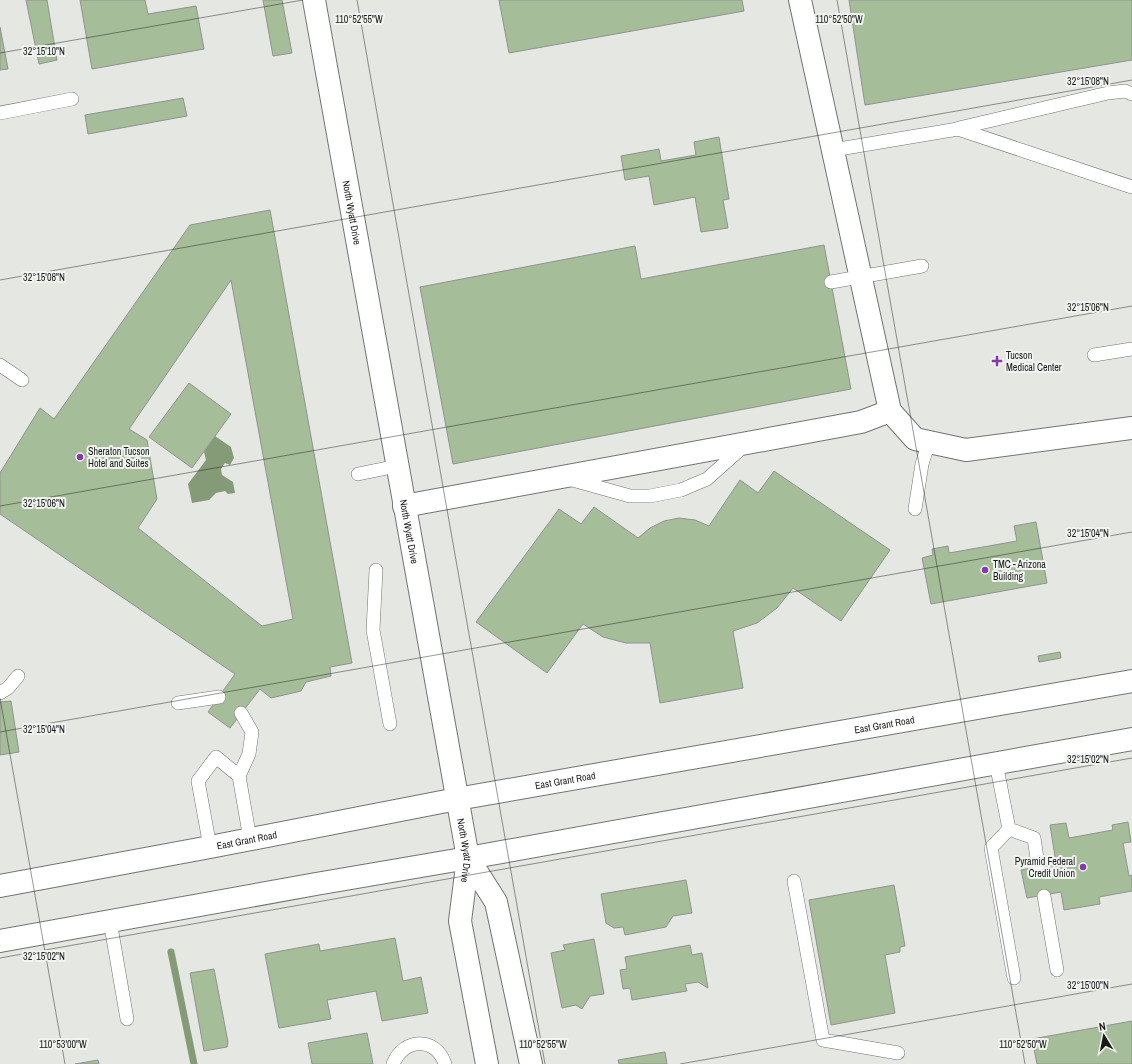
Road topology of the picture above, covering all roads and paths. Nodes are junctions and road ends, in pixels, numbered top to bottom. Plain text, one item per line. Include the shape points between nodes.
1 (314, 0) edge
2 (800, 0) edge
3 (1132, 94) edge
4 (72, 99) dead end
5 (0, 113) edge
6 (958, 129) junction
7 (833, 150) junction
8 (1131, 188) edge
9 (922, 266) dead end
10 (860, 276) junction
11 (831, 282) dead end
12 (1132, 349) edge
13 (1094, 355) dead end
14 (0, 365) edge
15 (22, 380) dead end
16 (890, 411) junction
17 (1132, 428) edge
18 (929, 442) junction
19 (746, 444) junction
20 (397, 466) junction
21 (358, 474) dead end
22 (562, 477) junction
23 (404, 506) junction
24 (915, 509) dead end
25 (376, 570) dead end
26 (18, 676) dead end
27 (1132, 681) edge
28 (0, 694) edge
29 (219, 697) dead end
30 (178, 703) dead end
31 (241, 713) dead end
32 (390, 724) dead end
33 (1132, 739) edge
34 (996, 763) junction
35 (239, 776) junction
36 (457, 799) junction
37 (1010, 829) junction
38 (250, 839) junction
39 (210, 847) junction
40 (468, 858) junction
41 (1038, 865) dead end
42 (794, 881) dead end
43 (0, 886) edge
44 (1044, 896) dead end
45 (110, 921) junction
46 (0, 941) edge
47 (1057, 970) dead end
48 (1014, 978) dead end
49 (127, 1019) dead end
50 (898, 1053) dead end
51 (393, 1064) edge
52 (445, 1064) edge
53 (487, 1064) edge
54 (531, 1064) edge

1 - 20 street, North Wyatt Drive
2 - 7 street
3 - 6 lane via 1125,91 1108,93
4 - 5 lane
6 - 7 lane
6 - 8 lane
7 - 10 street
9 - 10 lane
10 - 11 lane
10 - 16 street
12 - 13 lane
14 - 15 lane
16 - 18 street via 915,439
16 - 19 street via 861,422
17 - 18 street via 966,450
18 - 24 lane via 922,464
19 - 22 street
19 - 22 lane via 707,479 681,490 650,496 630,496
20 - 21 lane
20 - 23 street, North Wyatt Drive
22 - 23 street
23 - 36 street, North Wyatt Drive
25 - 32 lane via 373,630
26 - 28 lane
27 - 36 street, East Grant Road
29 - 30 lane
31 - 35 lane via 252,732 249,754
33 - 34 street
34 - 37 lane
34 - 40 street
35 - 38 lane
35 - 39 lane via 216,758 198,781
36 - 38 street, East Grant Road
36 - 40 street, North Wyatt Drive
37 - 41 lane via 1034,838
37 - 48 lane via 991,848
38 - 39 street, East Grant Road
39 - 43 street, East Grant Road
40 - 45 street
40 - 53 street, North Wyatt Drive via 460,921
40 - 54 street via 496,902
42 - 50 lane via 823,1040
44 - 47 lane
45 - 46 street
45 - 49 lane
51 - 52 lane via 401,1050 409,1045 418,1044 435,1048

